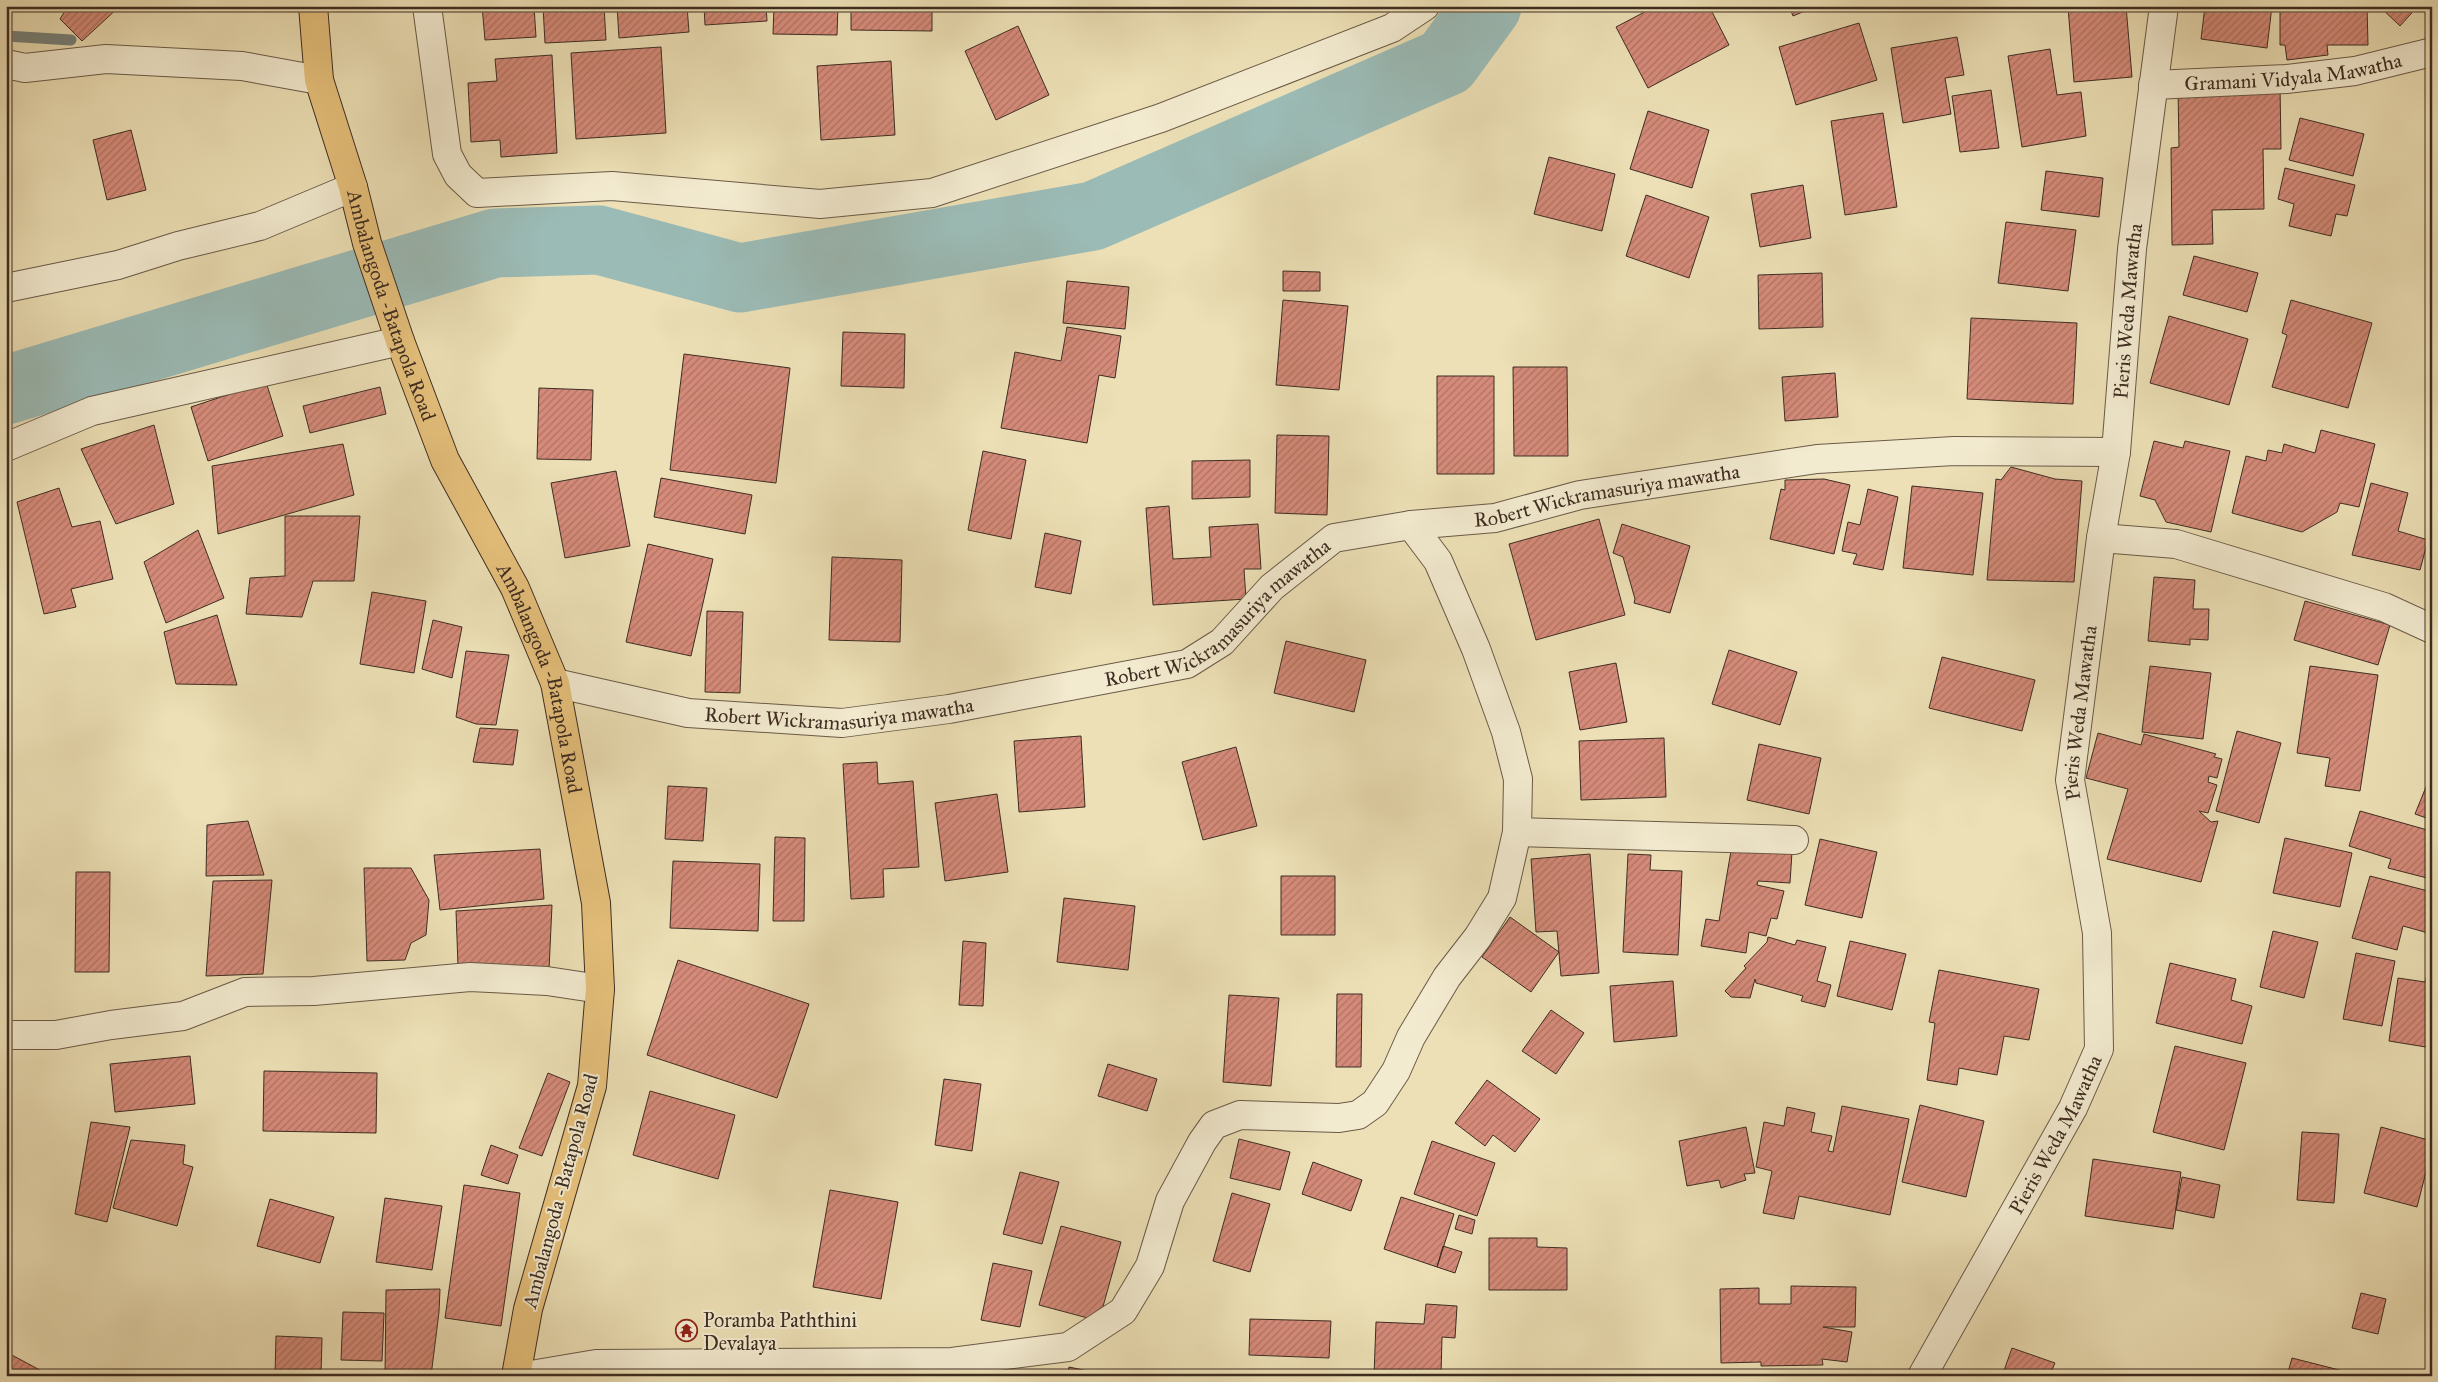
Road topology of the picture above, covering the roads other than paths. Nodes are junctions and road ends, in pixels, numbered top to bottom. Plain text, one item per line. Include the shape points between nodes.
1 (312, 6) edge
2 (427, 6) edge
3 (1425, 6) edge
4 (2164, 6) edge
5 (2432, 52) edge
6 (6, 64) edge
7 (319, 80) junction
8 (2153, 85) junction
9 (353, 187) junction
10 (6, 288) edge
11 (397, 333) junction
12 (6, 447) edge
13 (2116, 452) junction
14 (1411, 525) junction
15 (2102, 538) junction
16 (2432, 629) edge
17 (555, 682) junction
18 (1517, 832) junction
19 (1794, 840) dead end
20 (600, 989) junction
21 (6, 1035) edge
22 (516, 1376) edge
23 (525, 1376) edge
24 (1922, 1376) edge

1 - 7 main road, Ambalangoda -Batapola Road
2 - 3 street via 447,154 458,175 477,193 612,186 820,204 932,193 1161,118 1392,28
4 - 8 street, Pieris Weda Mawatha
5 - 8 street, Gramani Vidyala Mawatha via 2355,71 2286,79
6 - 7 street via 25,68 106,59 242,66
7 - 9 main road, Ambalangoda -Batapola Road
8 - 13 street, Pieris Weda Mawatha via 2132,249
9 - 10 street via 260,226 118,265
9 - 11 main road, Ambalangoda -Batapola Road via 367,243
11 - 12 street via 92,411
11 - 17 main road, Ambalangoda -Batapola Road via 445,460 515,588
13 - 14 street, Robert Wickramasuriya mawatha via 1954,451 1817,459 1580,495 1495,518
13 - 15 street, Pieris Weda Mawatha
14 - 17 street, Robert Wickramasuriya mawatha via 1334,538 1272,587 1222,642 1187,664 1087,684 949,709 842,723 688,713
14 - 18 street via 1438,561 1476,649 1506,732 1518,780
15 - 16 street via 2176,544 2384,607
15 - 24 street, Pieris Weda Mawatha via 2070,780 2097,933 2099,1049 2073,1108
17 - 20 main road, Ambalangoda -Batapola Road via 596,903
18 - 19 street
18 - 23 street via 1502,898 1442,985 1375,1103 1358,1115 1339,1118 1240,1115 1214,1125 1170,1201 1150,1266 1123,1311 1068,1346 952,1362 596,1364
20 - 21 street via 547,981 470,977 314,991 245,992 183,1016 111,1024 56,1035
20 - 22 main road, Ambalangoda -Batapola Road via 592,1086 528,1309

